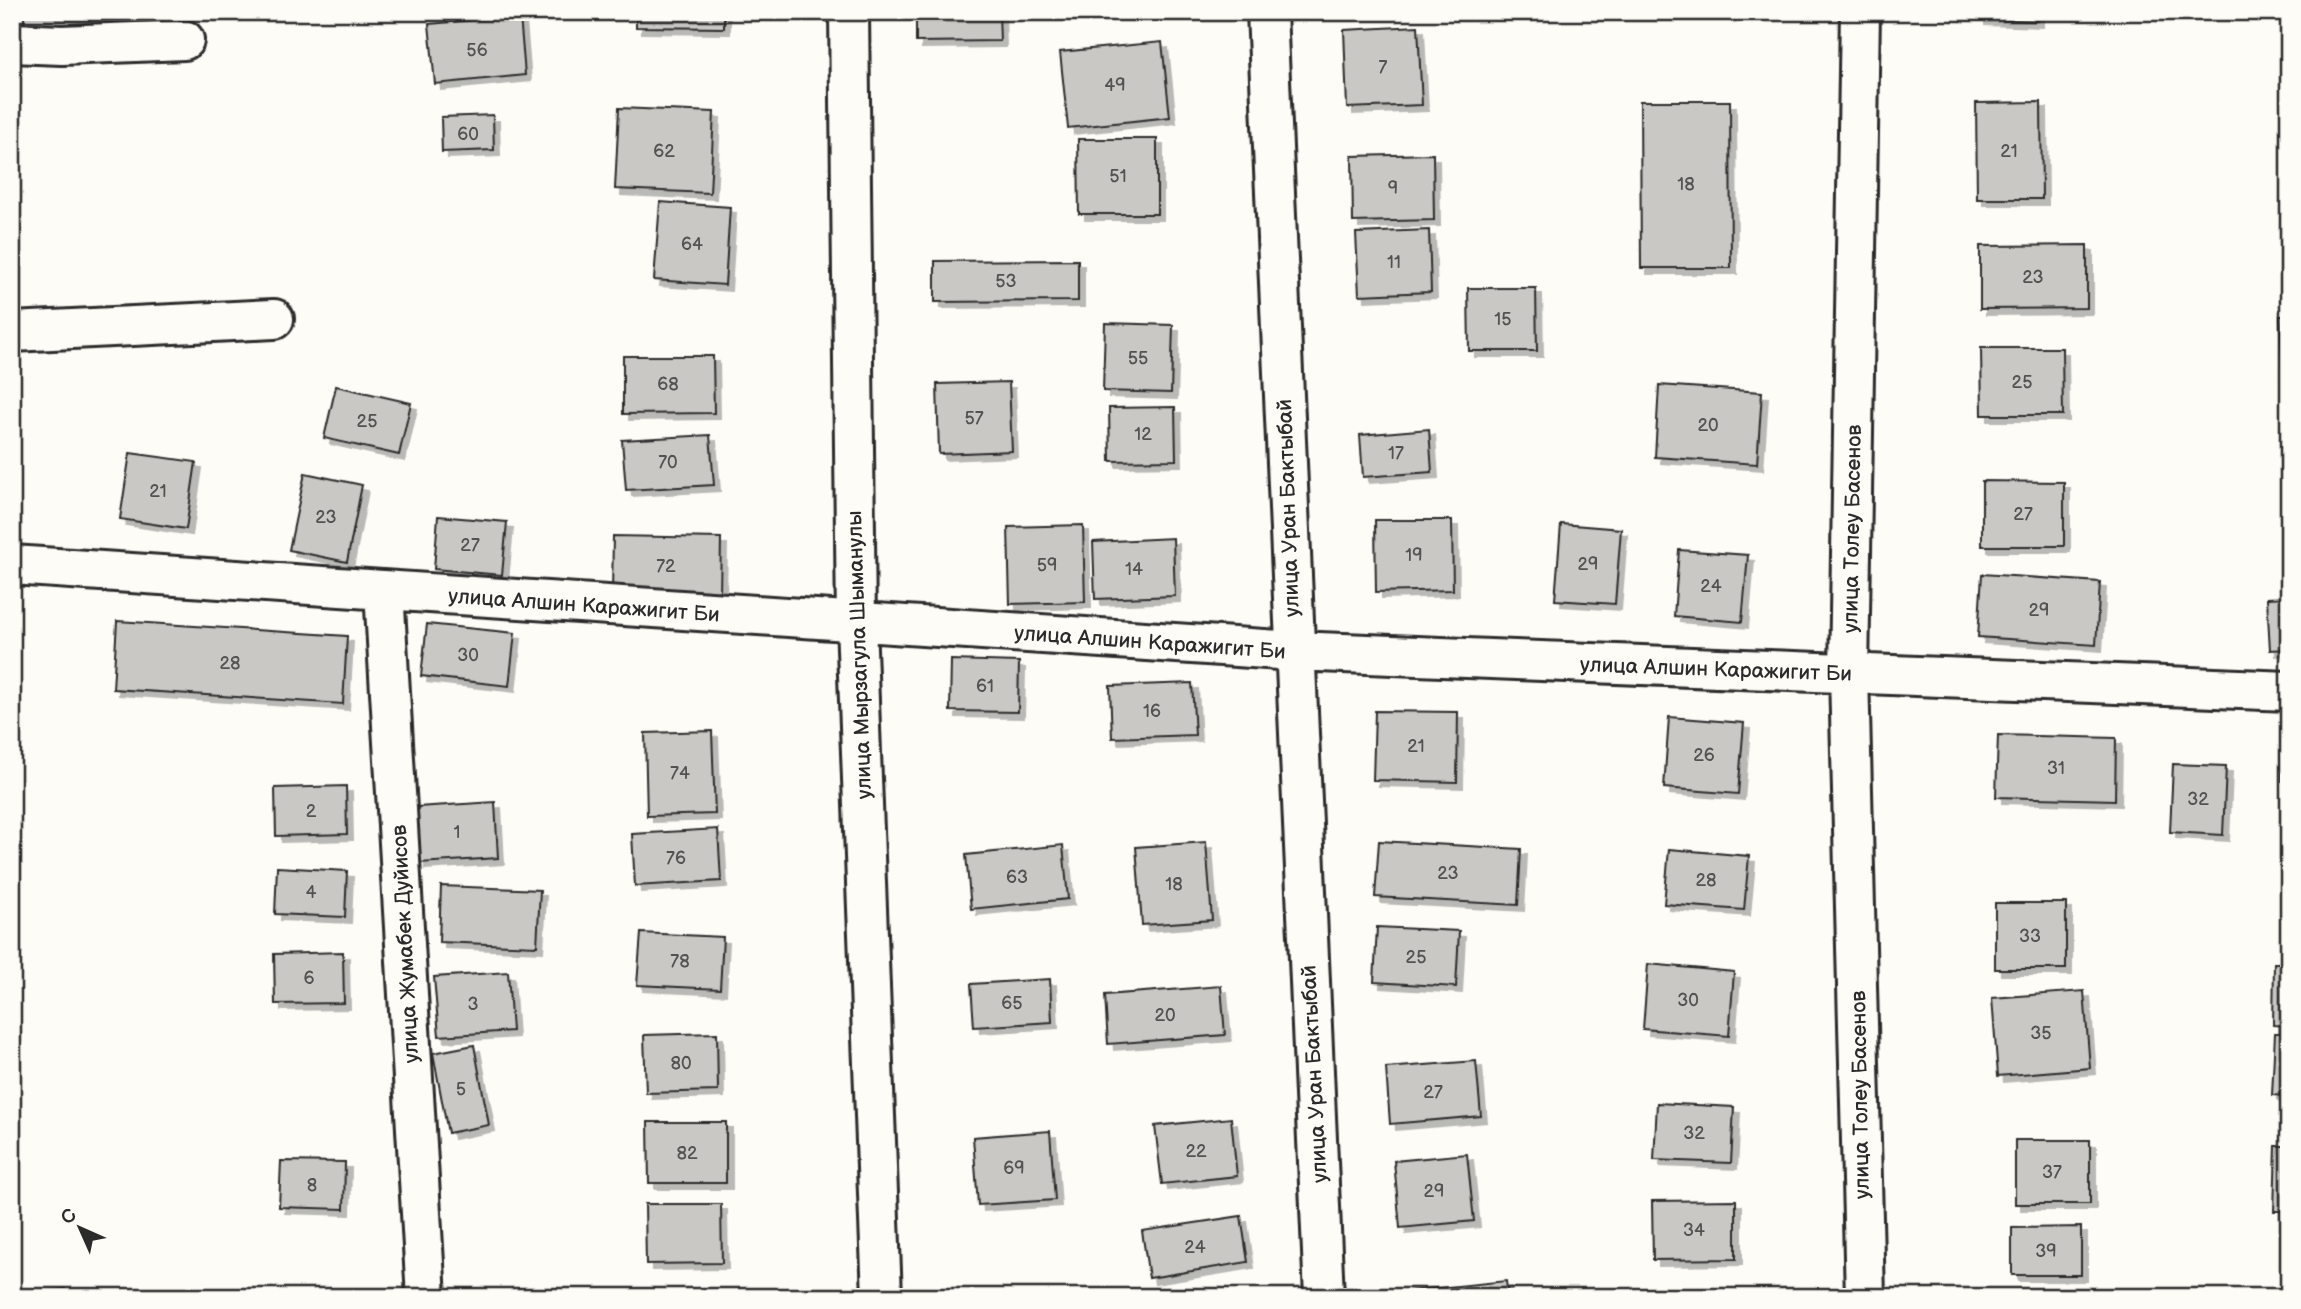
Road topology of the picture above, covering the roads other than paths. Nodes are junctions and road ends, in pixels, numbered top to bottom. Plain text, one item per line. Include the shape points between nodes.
1 (849, 12) edge
2 (1267, 12) edge
3 (1860, 12) edge
4 (184, 40) dead end
5 (12, 43) edge
6 (274, 319) dead end
7 (12, 332) edge
8 (12, 565) edge
9 (384, 591) junction
10 (856, 623) junction
11 (1294, 651) junction
12 (1849, 674) junction
13 (2289, 691) edge
14 (426, 1297) edge
15 (882, 1297) edge
16 (1324, 1297) edge
17 (1865, 1297) edge

1 - 10 street, улица Мырзагула Шыманулы
2 - 11 street, улица Уран Бактыбай
3 - 12 street, улица Толеу Басенов
4 - 5 street
6 - 7 street
8 - 9 street, улица Алшин Каражигит Би
9 - 10 street, улица Алшин Каражигит Би
9 - 14 street, улица Жумабек Дуйисов
10 - 11 street, улица Алшин Каражигит Би
10 - 15 street, улица Мырзагула Шыманулы
11 - 12 street, улица Алшин Каражигит Би
11 - 16 street, улица Уран Бактыбай
12 - 13 street, улица Алшин Каражигит Би
12 - 17 street, улица Толеу Басенов

